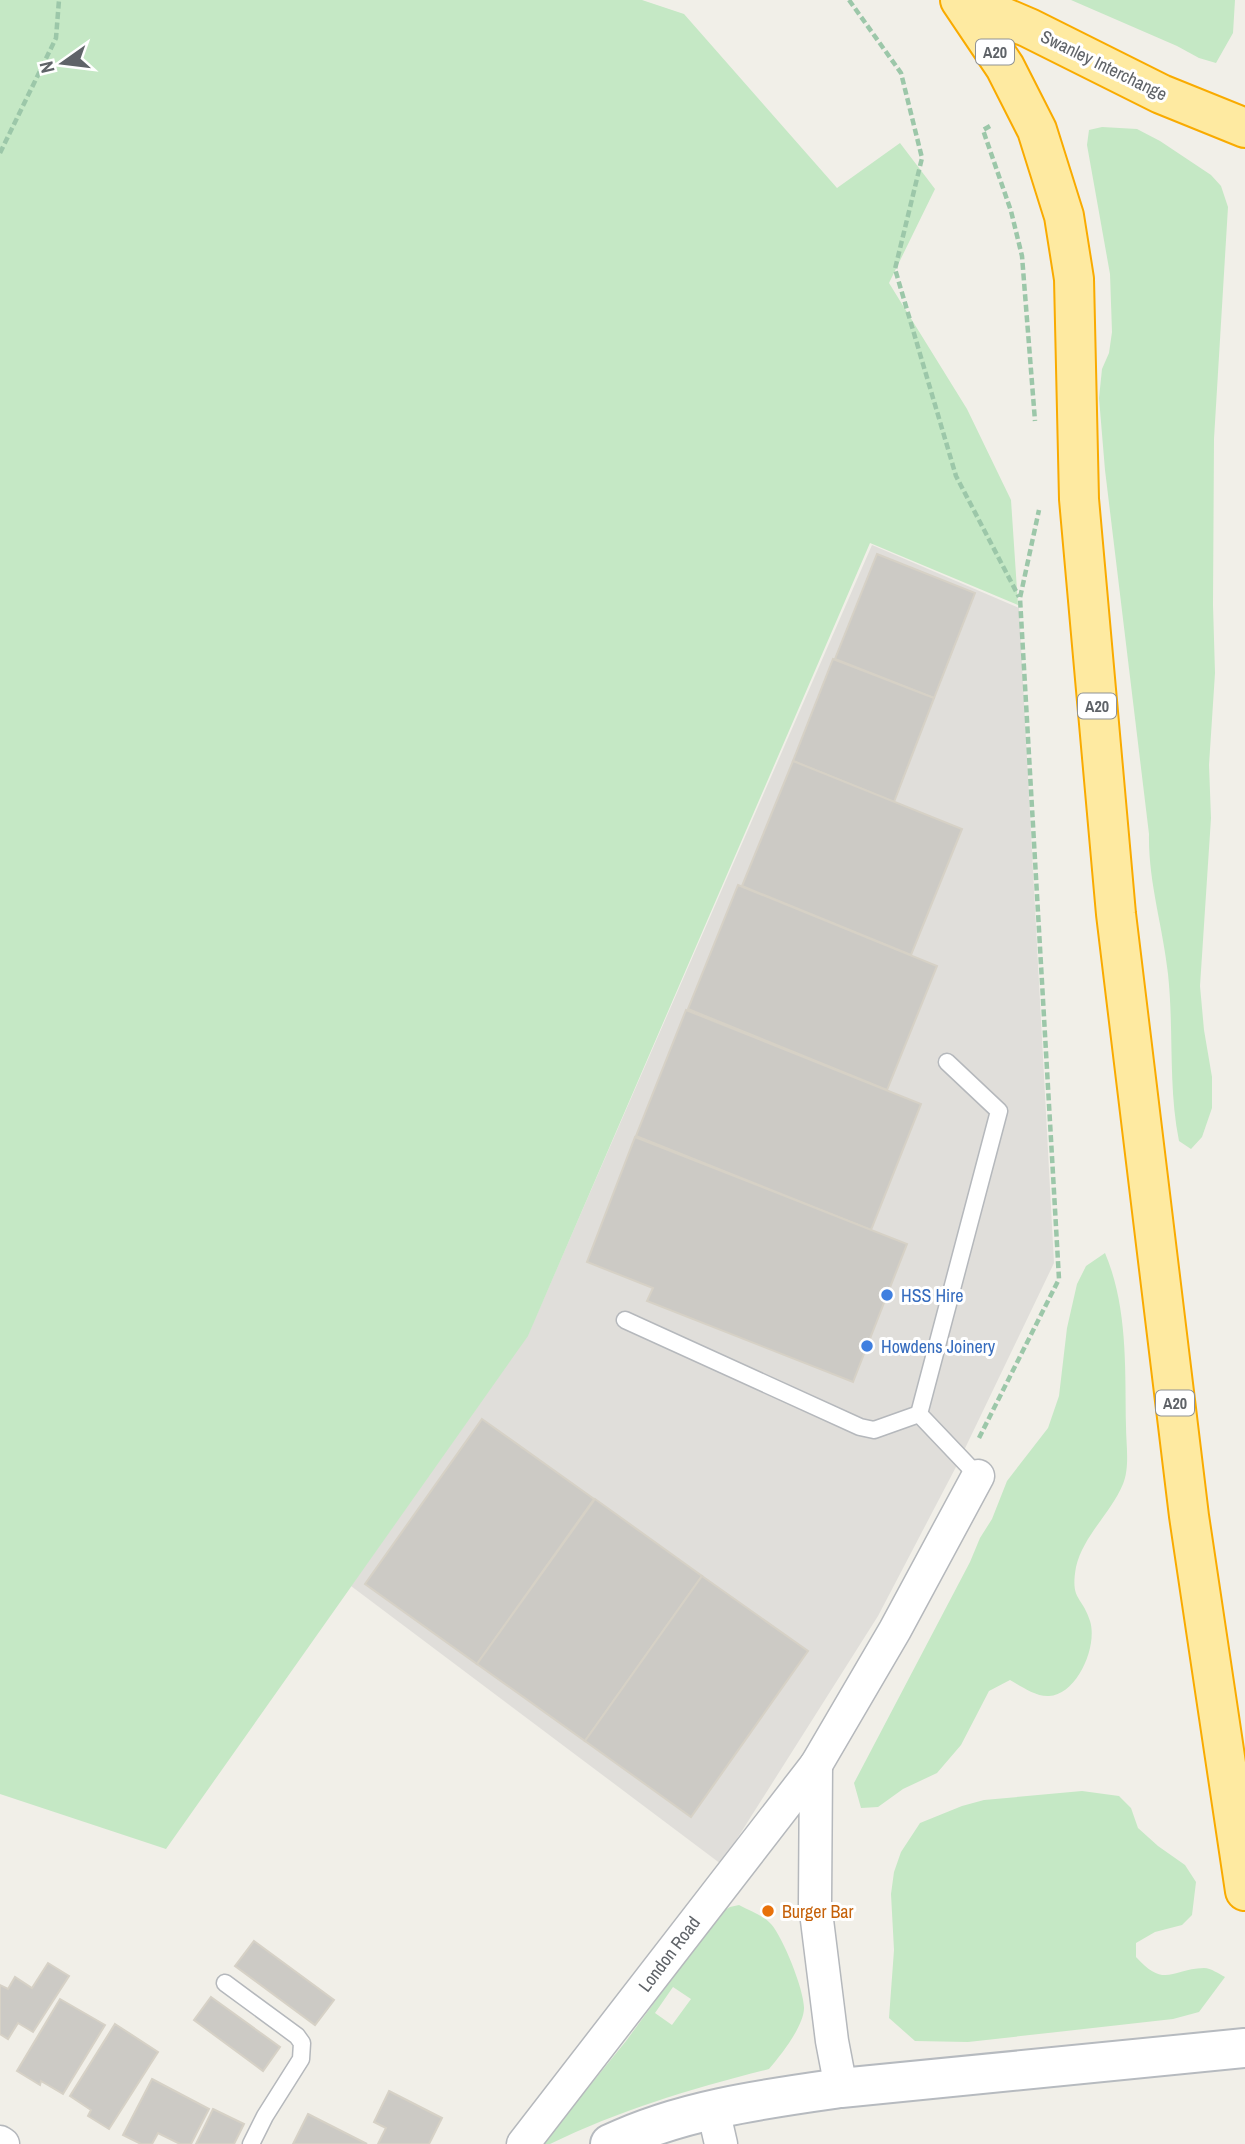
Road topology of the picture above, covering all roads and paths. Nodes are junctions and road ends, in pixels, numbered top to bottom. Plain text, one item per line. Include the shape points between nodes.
1 (58, 0) edge
2 (849, 0) edge
3 (961, 0) edge
4 (1027, 107) junction
5 (1245, 128) edge
6 (0, 153) edge
7 (1035, 428) dead end
8 (1040, 504) dead end
9 (1020, 598) junction
10 (947, 1062) dead end
11 (625, 1320) dead end
12 (919, 1414) junction
13 (978, 1476) junction
14 (816, 1765) junction
15 (1245, 1891) edge
16 (225, 1983) dead end
17 (1245, 2048) edge
18 (841, 2088) junction
19 (717, 2127) edge
20 (251, 2144) edge
21 (523, 2144) edge
22 (610, 2144) edge

1 - 6 path via 56,38
2 - 9 path via 901,73 922,158 895,269 956,476
3 - 4 highway, A20
3 - 5 highway, Swanley Interchange
4 - 7 path via 983,130 1012,211 1022,256
4 - 15 highway, A20 via 1054,176 1074,279 1079,499 1116,914 1189,1516
8 - 9 path
9 - 13 path via 1059,1279 974,1447
10 - 12 lane via 999,1111
11 - 12 lane via 860,1427 874,1430
12 - 13 lane
13 - 14 street, London Road
14 - 18 street, London Road via 815,1904
14 - 21 street, London Road
16 - 20 lane via 302,2043 301,2059
17 - 18 main road
18 - 19 main road
19 - 22 main road

